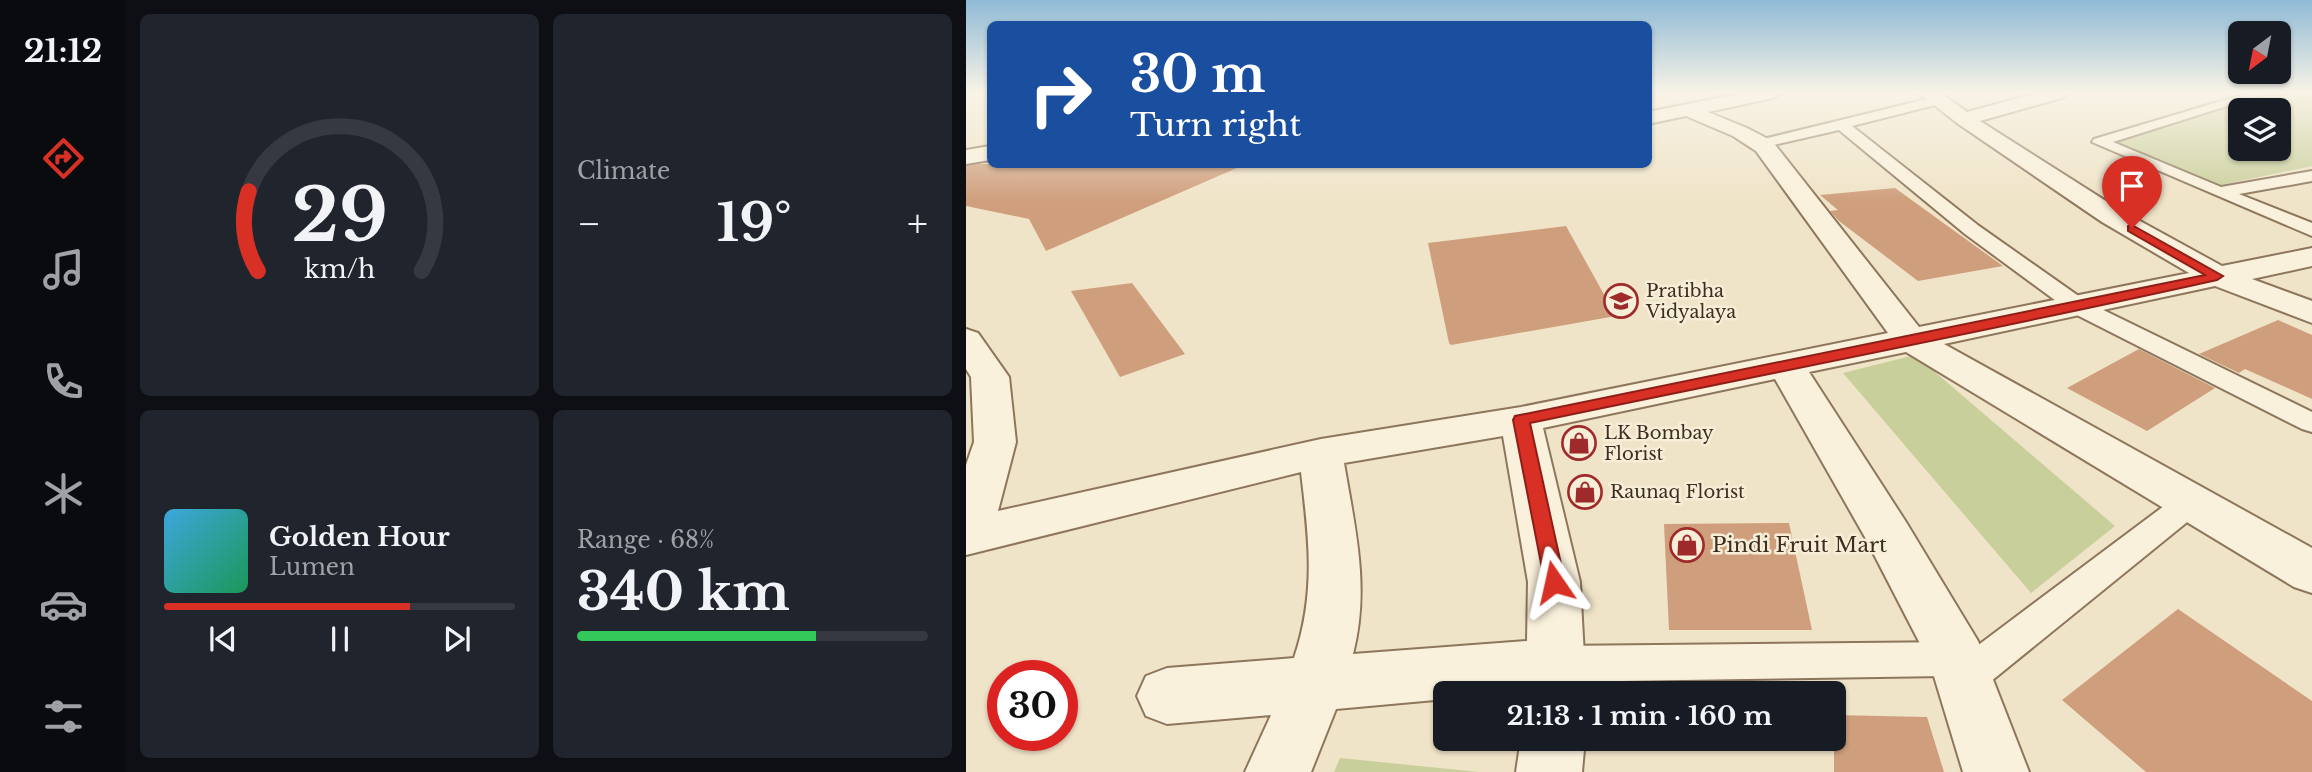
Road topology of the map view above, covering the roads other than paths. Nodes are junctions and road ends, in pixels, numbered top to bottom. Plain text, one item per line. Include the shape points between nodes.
1 (1733, 129) edge
2 (1825, 129) edge
3 (1847, 129) edge
4 (1979, 129) edge
5 (2142, 129) edge
6 (1760, 144) junction
7 (987, 154) edge
8 (966, 157) edge
9 (2312, 176) edge
10 (2219, 192) junction
11 (2312, 230) edge
12 (2312, 257) edge
13 (2217, 276) junction
14 (2079, 307) junction
15 (2312, 313) edge
16 (1910, 339) junction
17 (966, 340) edge
18 (1786, 365) junction
19 (1521, 420) junction
20 (2312, 424) edge
21 (1321, 453) junction
22 (2192, 502) junction
23 (966, 537) edge
24 (2312, 572) edge
25 (1961, 669) junction
26 (1556, 679) edge
27 (1317, 682) junction
28 (1167, 696) dead end
29 (1551, 751) edge
30 (1279, 772) edge
31 (1549, 772) edge
32 (1996, 772) edge

1 - 6 street
2 - 6 lane
3 - 14 lane via 1972,230
4 - 13 street via 2111,216
5 - 10 lane via 2099,142
6 - 16 street
7 - 8 street
9 - 10 lane
10 - 11 lane
12 - 13 street
13 - 14 street
13 - 15 street
14 - 16 street
14 - 20 lane
16 - 18 street
16 - 22 street
17 - 23 street via 990,377 995,442
18 - 19 street
18 - 25 street via 1889,535
19 - 21 street
19 - 26 street via 1554,582
21 - 23 street
21 - 27 street via 1336,566 1333,619
22 - 24 street
22 - 25 lane
25 - 26 lane
25 - 32 street
26 - 27 street
27 - 28 street
27 - 30 street
29 - 31 street

